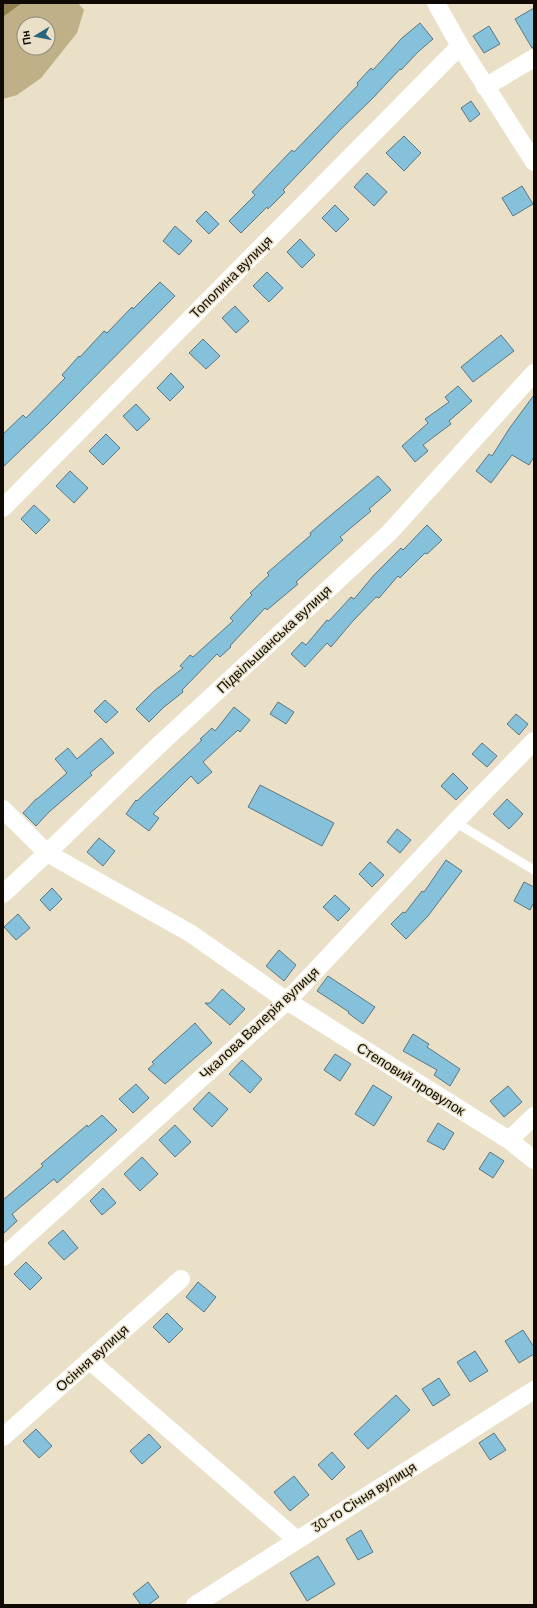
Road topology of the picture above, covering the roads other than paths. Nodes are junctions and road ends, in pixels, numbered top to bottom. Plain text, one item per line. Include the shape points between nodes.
1 (436, 3) edge
2 (460, 46) junction
3 (534, 58) edge
4 (485, 87) junction
5 (534, 162) edge
6 (534, 373) edge
7 (3, 508) edge
8 (534, 741) edge
9 (3, 809) edge
10 (455, 822) junction
11 (47, 853) junction
12 (534, 870) edge
13 (3, 894) edge
14 (287, 1001) junction
15 (534, 1116) edge
16 (509, 1140) junction
17 (534, 1160) edge
18 (3, 1257) edge
19 (181, 1279) dead end
20 (89, 1360) junction
21 (534, 1390) edge
22 (3, 1437) edge
23 (297, 1540) junction
24 (195, 1605) edge

1 - 2 street
2 - 4 street
2 - 7 street, Тополина вулиця
3 - 4 street
4 - 5 street
6 - 11 street, Підвільшанська вулиця via 389,533 160,744
8 - 10 street, Чкалова Валерія вулиця
9 - 11 street, Степовий провулок
10 - 12 lane
10 - 14 street, Чкалова Валерія вулиця
11 - 13 street, Підвільшанська вулиця
11 - 14 street, Степовий провулок via 190,933
14 - 16 street, Степовий провулок
14 - 18 street, Чкалова Валерія вулиця
15 - 16 street
16 - 17 street, Степовий провулок
19 - 20 street, Осіння вулиця
20 - 22 street, Осіння вулиця
20 - 23 street
21 - 23 street, 30-го Січня вулиця
23 - 24 street, 30-го Січня вулиця

